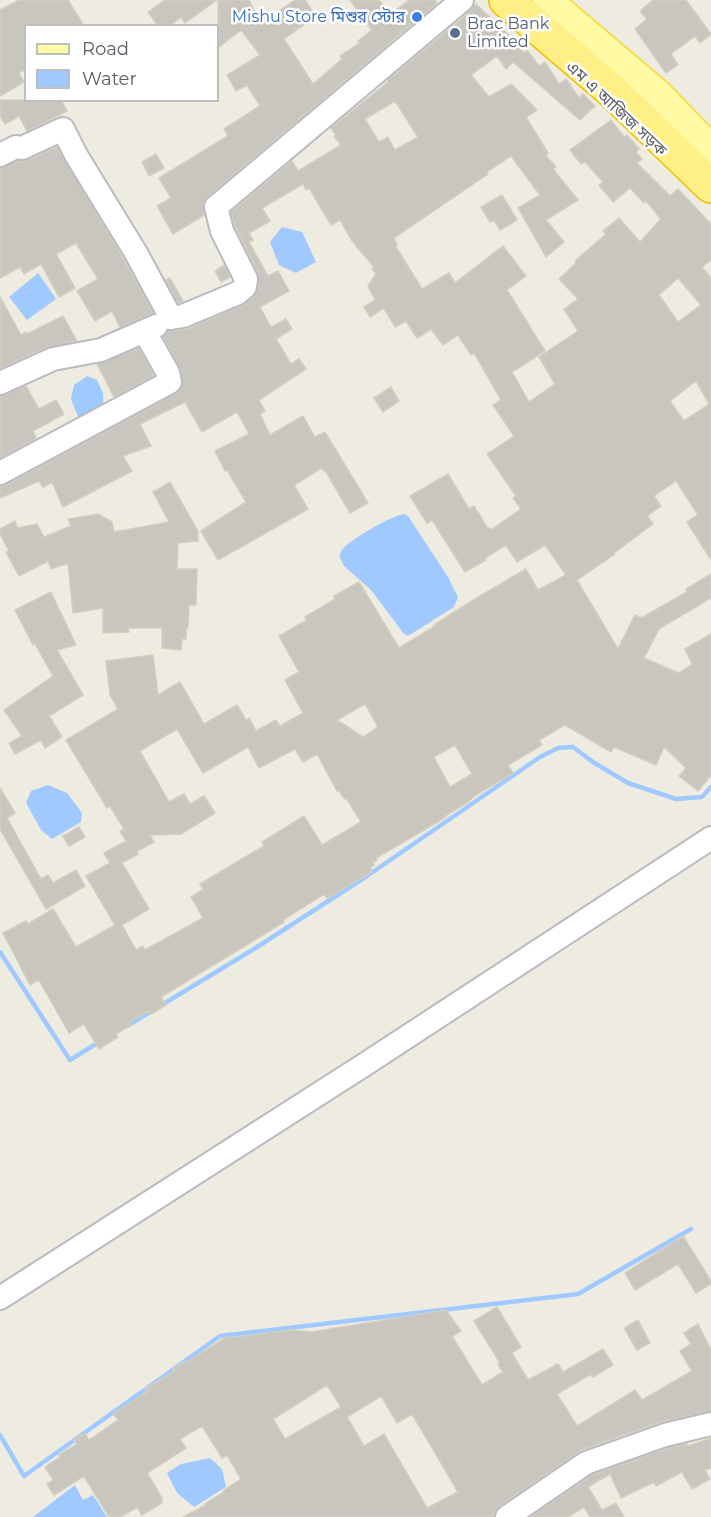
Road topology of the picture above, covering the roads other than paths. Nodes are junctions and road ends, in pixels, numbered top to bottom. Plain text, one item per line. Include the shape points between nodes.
1 (462, 0) edge
2 (490, 0) edge
3 (506, 0) edge
4 (533, 0) edge
5 (547, 0) edge
6 (711, 149) edge
7 (0, 155) edge
8 (711, 164) edge
9 (711, 186) edge
10 (711, 198) edge
11 (171, 318) junction
12 (145, 332) junction
13 (0, 383) edge
14 (0, 473) edge
15 (711, 838) edge
16 (0, 1298) edge
17 (711, 1424) edge
18 (507, 1517) edge

1 - 11 street via 216,207 222,231 246,279 245,287
2 - 10 main road, এম এ আজিজ সড়ক via 550,48
3 - 9 highway via 611,90
4 - 8 highway via 623,77
5 - 6 main road via 659,95
7 - 11 street via 63,129
11 - 12 street
12 - 13 street via 101,350 53,358
12 - 14 street via 170,382
15 - 16 street
17 - 18 street via 586,1462

